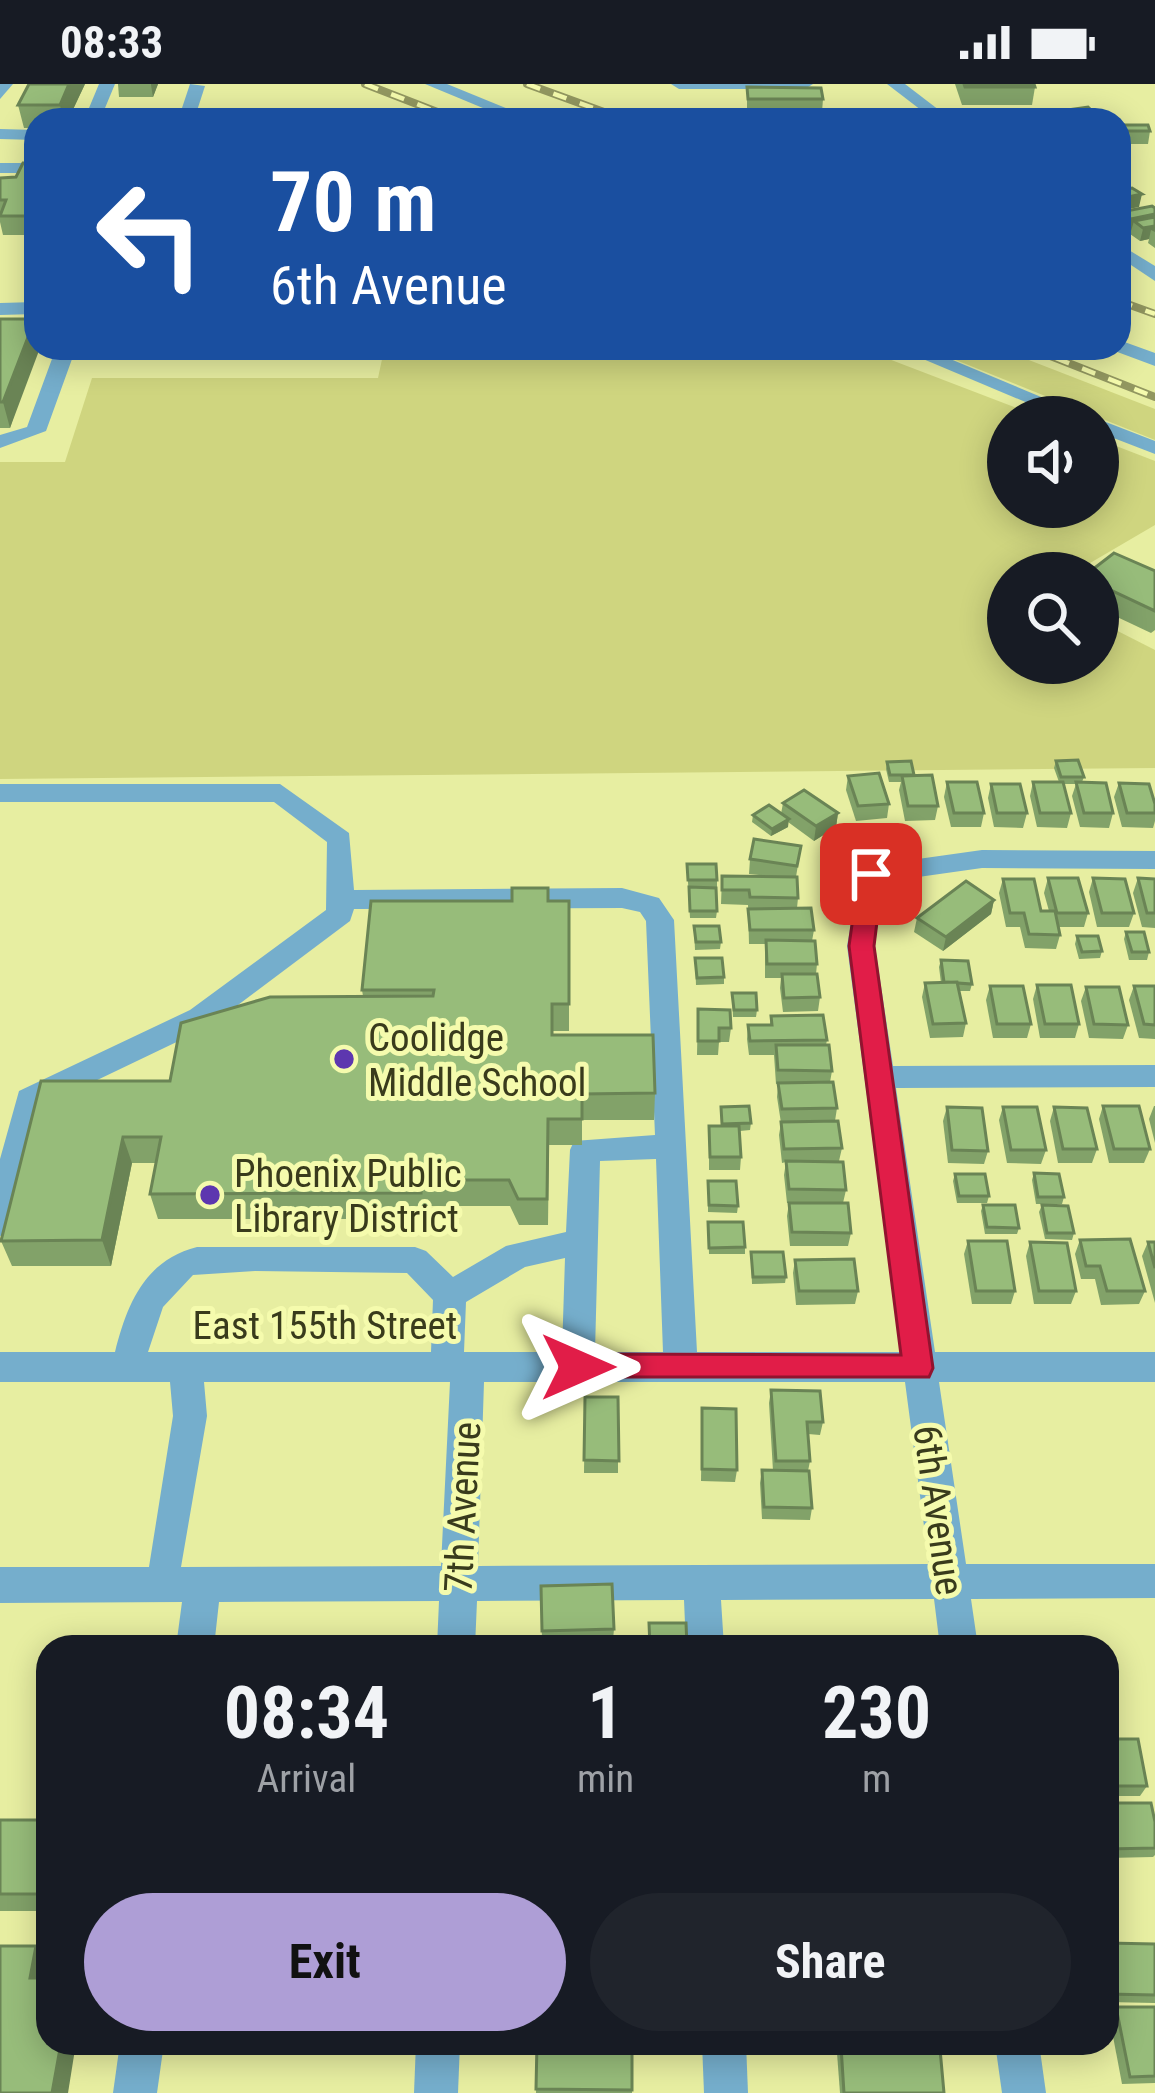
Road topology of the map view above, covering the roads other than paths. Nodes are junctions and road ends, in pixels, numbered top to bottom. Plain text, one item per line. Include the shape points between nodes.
1 (4, 84) edge
2 (433, 84) edge
3 (679, 84) edge
4 (806, 84) edge
5 (896, 84) edge
6 (0, 94) edge
7 (496, 108) edge
8 (928, 108) edge
9 (62, 360) edge
10 (937, 360) edge
11 (1026, 396) edge
12 (1119, 433) edge
13 (0, 442) edge
14 (1155, 448) edge
15 (0, 793) edge
16 (1155, 860) edge
17 (340, 900) junction
18 (1155, 1076) edge
19 (877, 1077) junction
20 (670, 1146) junction
21 (9, 1148) edge
22 (0, 1223) edge
23 (581, 1242) junction
24 (450, 1295) junction
25 (0, 1367) edge
26 (128, 1367) junction
27 (186, 1367) junction
28 (458, 1367) junction
29 (578, 1367) junction
30 (681, 1367) junction
31 (1155, 1367) edge
32 (918, 1368) junction
33 (165, 1561) dead end
34 (1155, 1581) edge
35 (702, 1582) junction
36 (950, 1582) junction
37 (203, 1584) junction
38 (458, 1584) junction
39 (0, 1585) edge
40 (197, 1635) edge
41 (456, 1635) edge
42 (704, 1635) edge
43 (957, 1635) edge
44 (140, 2055) edge
45 (438, 2055) edge
46 (725, 2055) edge
47 (1019, 2055) edge
48 (135, 2093) edge
49 (436, 2093) edge
50 (727, 2093) edge
51 (1024, 2093) edge

1 - 6 street
2 - 7 street
3 - 4 street
5 - 8 street
9 - 13 street via 36,431
10 - 11 street
12 - 14 street
15 - 17 street via 280,793 340,839
16 - 19 street, 6th Avenue via 982,859 871,874 861,946
17 - 20 street via 622,898 649,905 660,920
17 - 21 street via 340,914 200,1018 30,1100
18 - 19 street
19 - 32 street, 6th Avenue
20 - 23 street via 585,1150
20 - 30 street
21 - 22 street
23 - 24 street via 518,1255
23 - 29 street
24 - 26 street via 415,1260 188,1260 156,1286
24 - 28 street, 7th Avenue
25 - 26 street, East 155th Street
26 - 27 street, East 155th Street
27 - 28 street, East 155th Street
27 - 33 street via 190,1416
28 - 29 street, East 155th Street
28 - 38 street, 7th Avenue
29 - 30 street, East 155th Street
30 - 32 street, East 155th Street
31 - 32 street, East 155th Street
32 - 36 street, 6th Avenue
34 - 36 street
35 - 36 street
35 - 38 street
35 - 42 street
36 - 43 street, 6th Avenue
37 - 38 street
37 - 39 street
37 - 40 street
38 - 41 street, 7th Avenue
44 - 48 street
45 - 49 street
46 - 50 street
47 - 51 street

